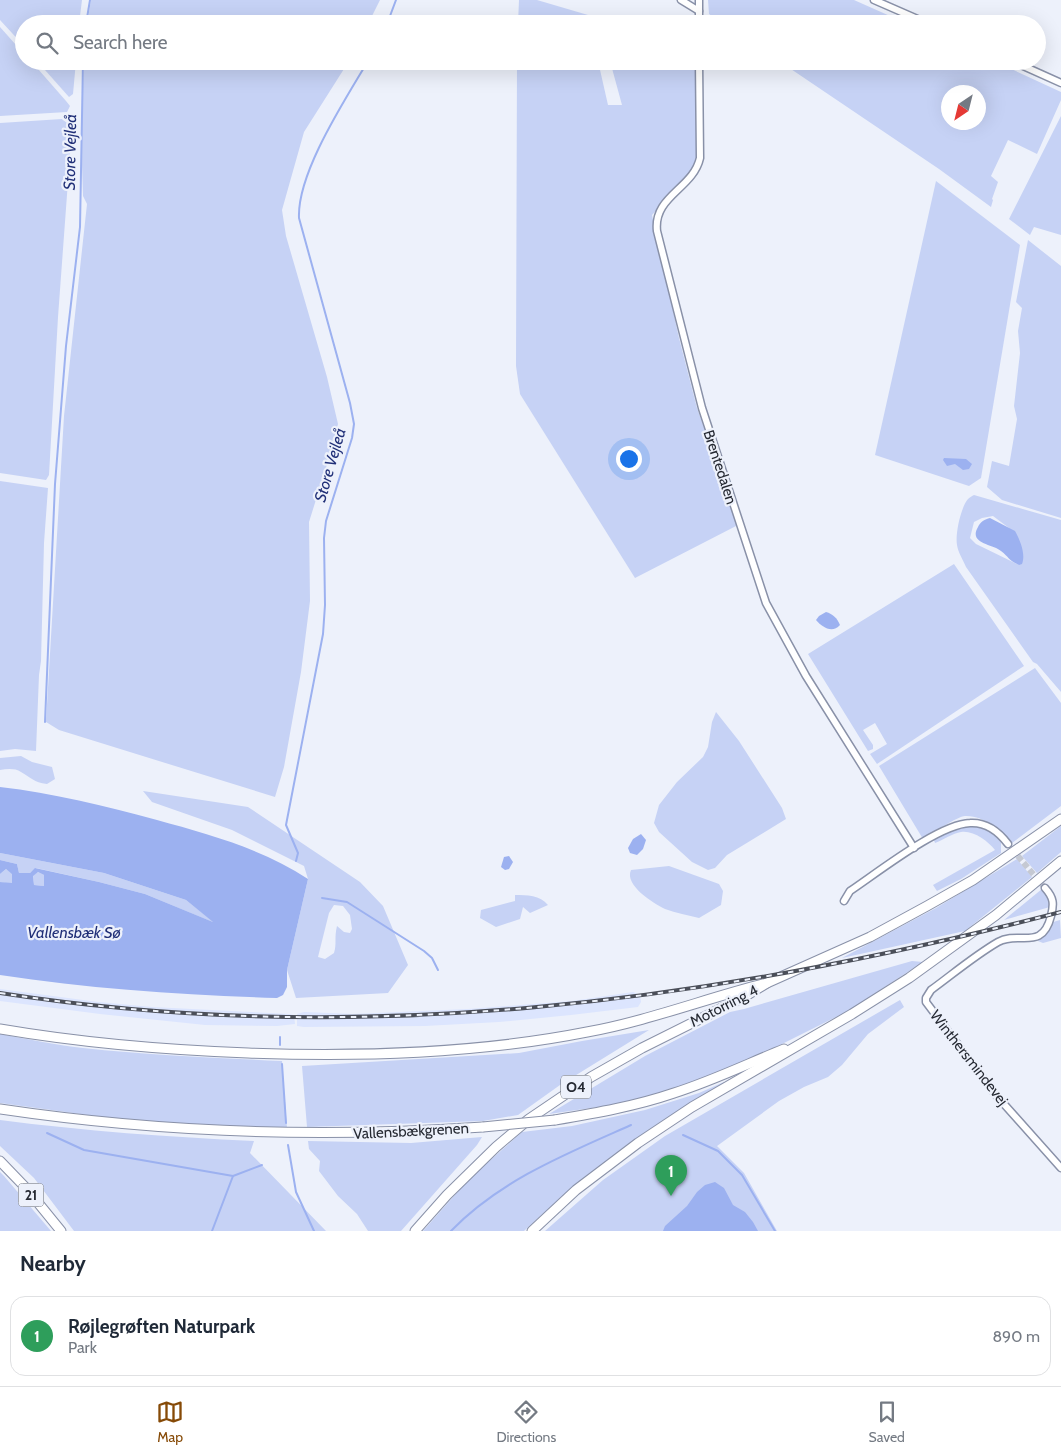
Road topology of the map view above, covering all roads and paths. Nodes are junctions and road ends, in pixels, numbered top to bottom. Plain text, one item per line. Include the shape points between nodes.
1 (681, 0) edge
2 (699, 0) edge
3 (874, 0) edge
4 (699, 11) junction
5 (699, 15) edge
6 (908, 15) edge
7 (699, 70) edge
8 (1032, 70) edge
9 (1061, 83) edge
10 (1061, 819) edge
11 (1008, 844) tunnel mouth
12 (914, 848) junction
13 (1061, 861) edge
14 (1045, 888) tunnel mouth
15 (844, 901) dead end
16 (767, 983) junction
17 (0, 1029) edge
18 (809, 1038) junction
19 (0, 1109) edge
20 (0, 1161) edge
21 (1061, 1168) edge
22 (60, 1231) edge
23 (415, 1231) edge
24 (532, 1231) edge

1 - 4 street
2 - 4 street
3 - 6 street
4 - 5 street
7 - 12 street, Brentedalen via 698,168 663,204 656,220 702,408 773,618
8 - 9 street
10 - 16 highway, Motorring 4 / O4 via 973,880 927,906 870,937
11 - 12 street via 992,829 971,823 948,828
12 - 15 street via 850,891
13 - 18 highway via 996,916 917,972
14 - 21 street, Winthersmindevej via 1054,905 1046,930 1035,938 1000,940 931,990 926,1002 994,1094
16 - 17 highway via 634,1022 587,1032 502,1045 414,1052 318,1054 194,1050 84,1041
16 - 23 highway, Motorring 4 / O4 via 591,1077 529,1119 454,1188
18 - 19 highway, Vallensbækgrenen, bridge via 672,1094 599,1113 483,1127 385,1133 241,1132 135,1126
18 - 24 highway via 638,1143 576,1190
20 - 22 highway, 21

